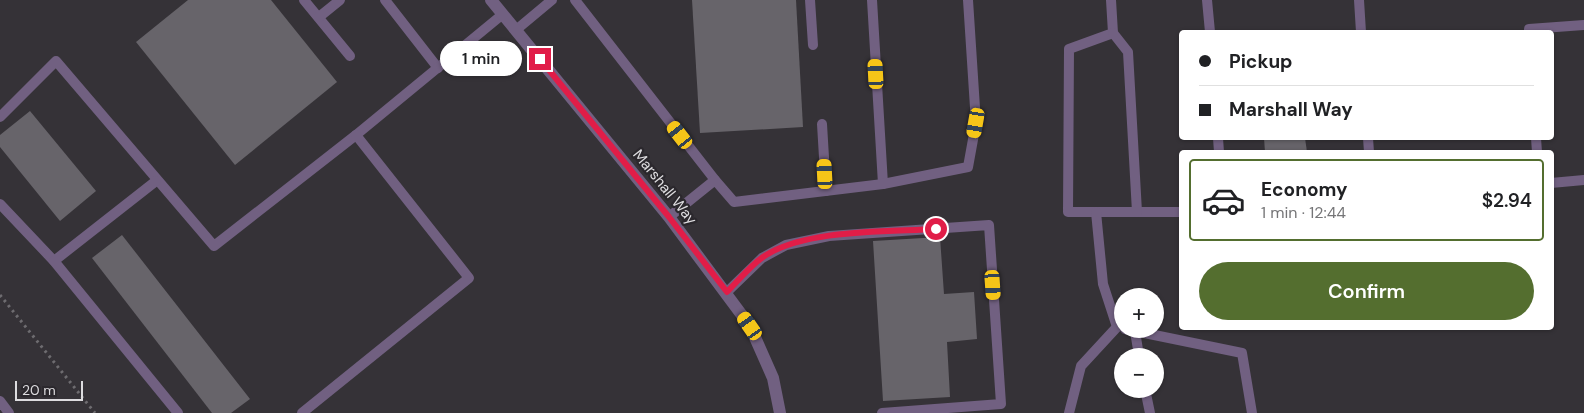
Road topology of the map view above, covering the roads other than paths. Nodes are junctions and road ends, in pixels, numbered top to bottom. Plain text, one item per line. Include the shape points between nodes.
1 (304, 0) edge
2 (340, 0) edge
3 (386, 0) edge
4 (491, 0) edge
5 (552, 0) edge
6 (575, 0) edge
7 (810, 0) edge
8 (872, 0) edge
9 (968, 0) edge
10 (1111, 0) edge
11 (1207, 0) edge
12 (1359, 0) edge
13 (503, 14) junction
14 (318, 17) junction
15 (1584, 25) edge
16 (516, 30) junction
17 (1210, 30) edge
18 (1361, 30) edge
19 (1529, 30) edge
20 (1113, 33) junction
21 (813, 45) dead end
22 (350, 56) dead end
23 (438, 68) junction
24 (0, 117) edge
25 (822, 124) dead end
26 (356, 135) junction
27 (715, 180) junction
28 (1584, 180) edge
29 (156, 181) junction
30 (1554, 182) edge
31 (882, 184) junction
32 (826, 191) junction
33 (0, 204) edge
34 (1096, 212) junction
35 (1137, 212) junction
36 (1179, 212) edge
37 (669, 217) junction
38 (54, 261) junction
39 (727, 292) junction
40 (1114, 306) edge
41 (1164, 337) edge
42 (1114, 338) edge
43 (1147, 398) edge
44 (0, 401) edge
45 (9, 413) edge
46 (178, 413) edge
47 (302, 413) edge
48 (780, 413) edge
49 (882, 413) edge
50 (1069, 413) edge
51 (1150, 413) edge
52 (1252, 413) edge

1 - 14 lane
2 - 14 lane
3 - 23 lane
4 - 13 street, Marshall Way
5 - 16 lane
6 - 27 lane
7 - 21 lane
8 - 31 lane
9 - 31 lane via 976,123 968,167
10 - 20 lane
11 - 17 lane
12 - 18 lane
13 - 16 street, Marshall Way
13 - 23 lane
14 - 22 lane
15 - 19 lane
16 - 37 street, Marshall Way
20 - 34 lane via 1069,49 1068,212
20 - 35 lane via 1128,52
23 - 26 lane
24 - 29 lane via 56,61
25 - 32 lane
26 - 29 lane via 214,246
26 - 47 lane via 469,278
27 - 32 lane via 734,202
27 - 37 lane
28 - 30 lane
29 - 38 lane
31 - 32 lane
33 - 38 lane
34 - 35 lane
34 - 40 lane via 1103,284
35 - 36 lane
37 - 39 street, Marshall Way
38 - 46 lane
39 - 48 street, Marshall Way via 750,326 770,369
39 - 49 lane via 762,258 786,245 829,236 989,225 1001,404
41 - 52 lane via 1242,353
42 - 50 lane via 1081,366
43 - 51 lane
44 - 45 lane

